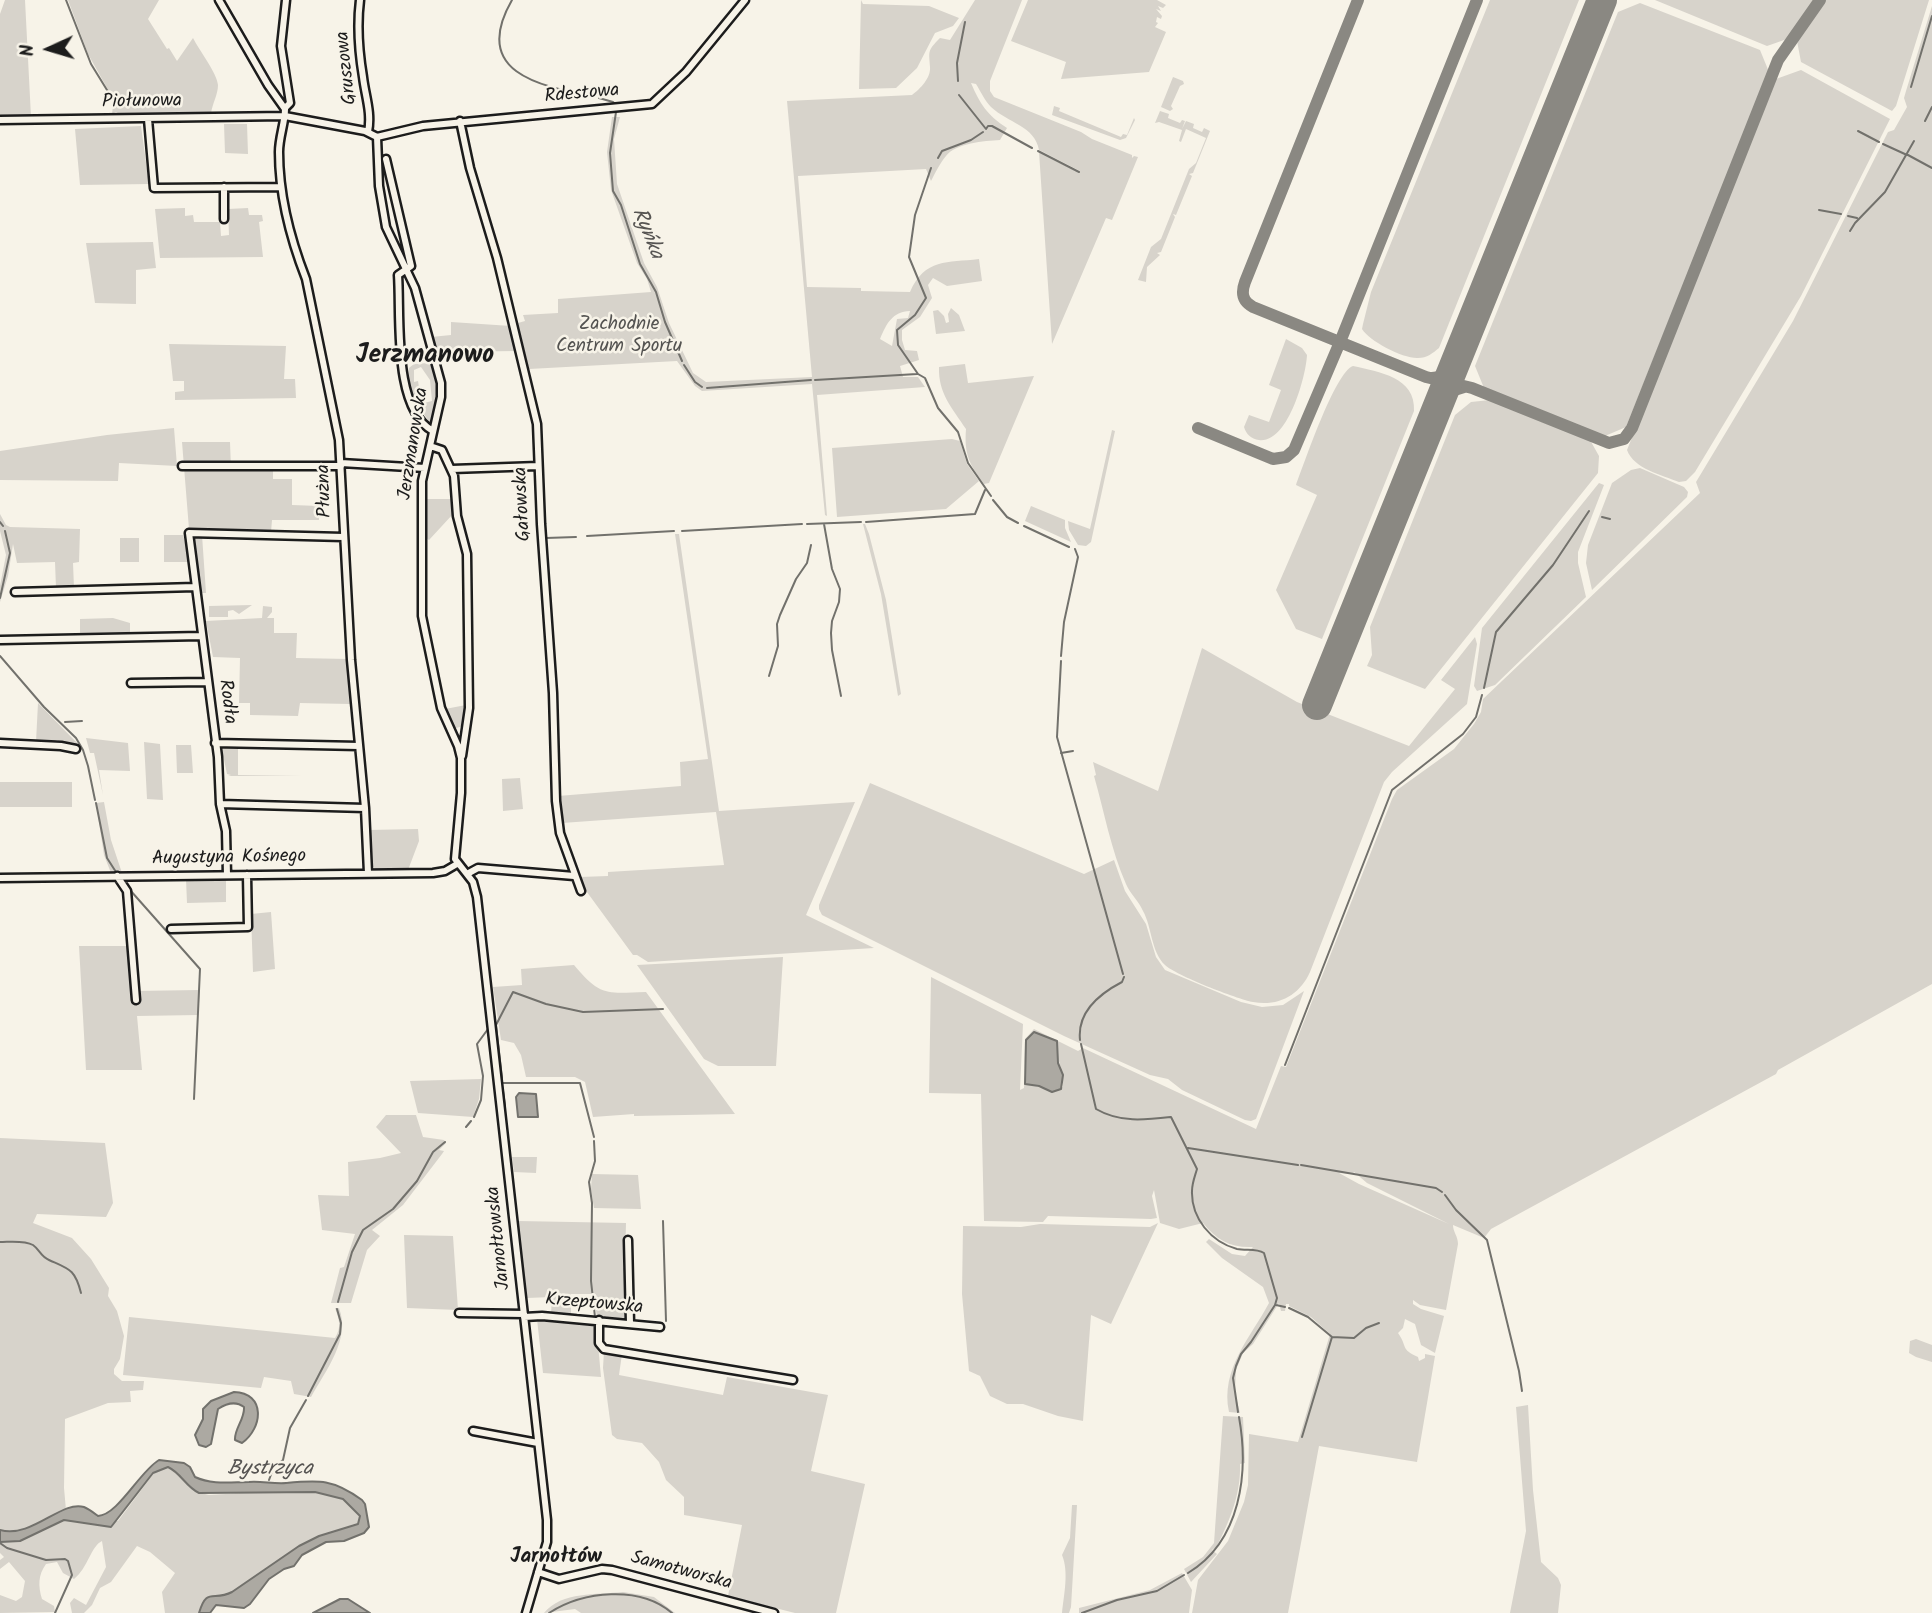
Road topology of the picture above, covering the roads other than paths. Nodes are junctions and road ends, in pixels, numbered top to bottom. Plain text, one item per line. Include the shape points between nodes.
1 (219, 0) edge
2 (286, 0) edge
3 (360, 0) edge
4 (745, 0) edge
5 (285, 112) junction
6 (148, 119) junction
7 (0, 120) edge
8 (460, 121) junction
9 (368, 131) junction
10 (377, 137) junction
11 (386, 159) dead end
12 (391, 183) junction
13 (379, 186) junction
14 (223, 187) junction
15 (280, 187) junction
16 (224, 219) dead end
17 (406, 269) junction
18 (433, 432) junction
19 (430, 446) junction
20 (341, 464) junction
21 (182, 466) dead end
22 (538, 466) junction
23 (425, 468) junction
24 (452, 469) junction
25 (343, 537) junction
26 (195, 587) junction
27 (15, 592) dead end
28 (201, 636) junction
29 (1, 640) edge
30 (207, 682) junction
31 (131, 683) dead end
32 (464, 731) junction
33 (453, 735) junction
34 (0, 743) edge
35 (215, 743) junction
36 (359, 746) junction
37 (76, 749) dead end
38 (461, 758) junction
39 (220, 804) junction
40 (365, 808) junction
41 (457, 864) junction
42 (368, 873) junction
43 (467, 874) junction
44 (227, 875) junction
45 (247, 875) junction
46 (117, 876) junction
47 (574, 876) junction
48 (0, 878) edge
49 (581, 891) dead end
50 (171, 929) dead end
51 (135, 1000) dead end
52 (628, 1240) dead end
53 (459, 1313) dead end
54 (524, 1316) junction
55 (599, 1320) junction
56 (630, 1324) junction
57 (660, 1327) dead end
58 (793, 1380) dead end
59 (473, 1431) dead end
60 (538, 1443) junction
61 (538, 1572) junction
62 (526, 1613) edge
63 (774, 1613) edge

1 - 5 street
2 - 5 street, Płużna via 281,46 290,103
3 - 9 street, Gruszowa
4 - 8 street, Rdestowa via 686,72 652,104
5 - 6 street, Piołunowa
5 - 9 street
5 - 15 street, Płużna via 279,140
6 - 7 street, Piołunowa
6 - 14 street via 154,188
8 - 10 street, Rdestowa
8 - 22 street, Gałowska via 535,415
9 - 10 street
10 - 13 street, Jerzmanowska
11 - 12 street
12 - 13 street
12 - 17 street via 411,266
13 - 17 street, Jerzmanowska via 389,236
14 - 15 street
14 - 16 street
15 - 20 street, Płużna via 306,279
17 - 18 street, Jerzmanowska via 440,376 441,397
17 - 18 street via 398,275 398,299 406,385 417,413
18 - 19 street, Jerzmanowska
19 - 23 street, Jerzmanowska
19 - 24 street via 442,450
20 - 21 street
20 - 23 street
20 - 25 street, Płużna
22 - 24 street
22 - 47 street, Gałowska via 558,825
23 - 33 street, Jerzmanowska via 422,616 440,708
24 - 32 street via 467,554 469,708
25 - 26 street, Rodła via 189,533
25 - 36 street, Płużna
26 - 27 street
26 - 28 street, Rodła
28 - 29 street
28 - 30 street, Rodła
30 - 31 street
30 - 35 street, Rodła
32 - 33 street
32 - 38 street
33 - 38 street, Jerzmanowska
34 - 37 street
35 - 36 street
35 - 39 street, Rodła
36 - 40 street, Płużna
38 - 41 street, Jerzmanowska
39 - 40 street
39 - 44 street, Rodła
40 - 42 street, Płużna
41 - 42 street, Augustyna Kośnego via 438,873
41 - 43 street, Jarnołtowska
42 - 45 street, Augustyna Kośnego
43 - 47 street via 478,868
43 - 54 street, Jarnołtowska via 477,897
44 - 45 street, Augustyna Kośnego
44 - 46 street, Augustyna Kośnego
45 - 50 street via 248,927
46 - 48 street, Augustyna Kośnego
46 - 51 street via 127,891
47 - 49 street, Gałowska
52 - 56 street
53 - 54 street, Krzeptowska
54 - 55 street, Krzeptowska
54 - 60 street, Jarnołtowska
55 - 56 street, Krzeptowska
55 - 58 street via 599,1343 604,1349
56 - 57 street, Krzeptowska
59 - 60 street
60 - 61 street, Jarnołtowska via 548,1527
61 - 62 street, Jarnołtowska
61 - 63 street, Samotworska via 559,1579 612,1570

